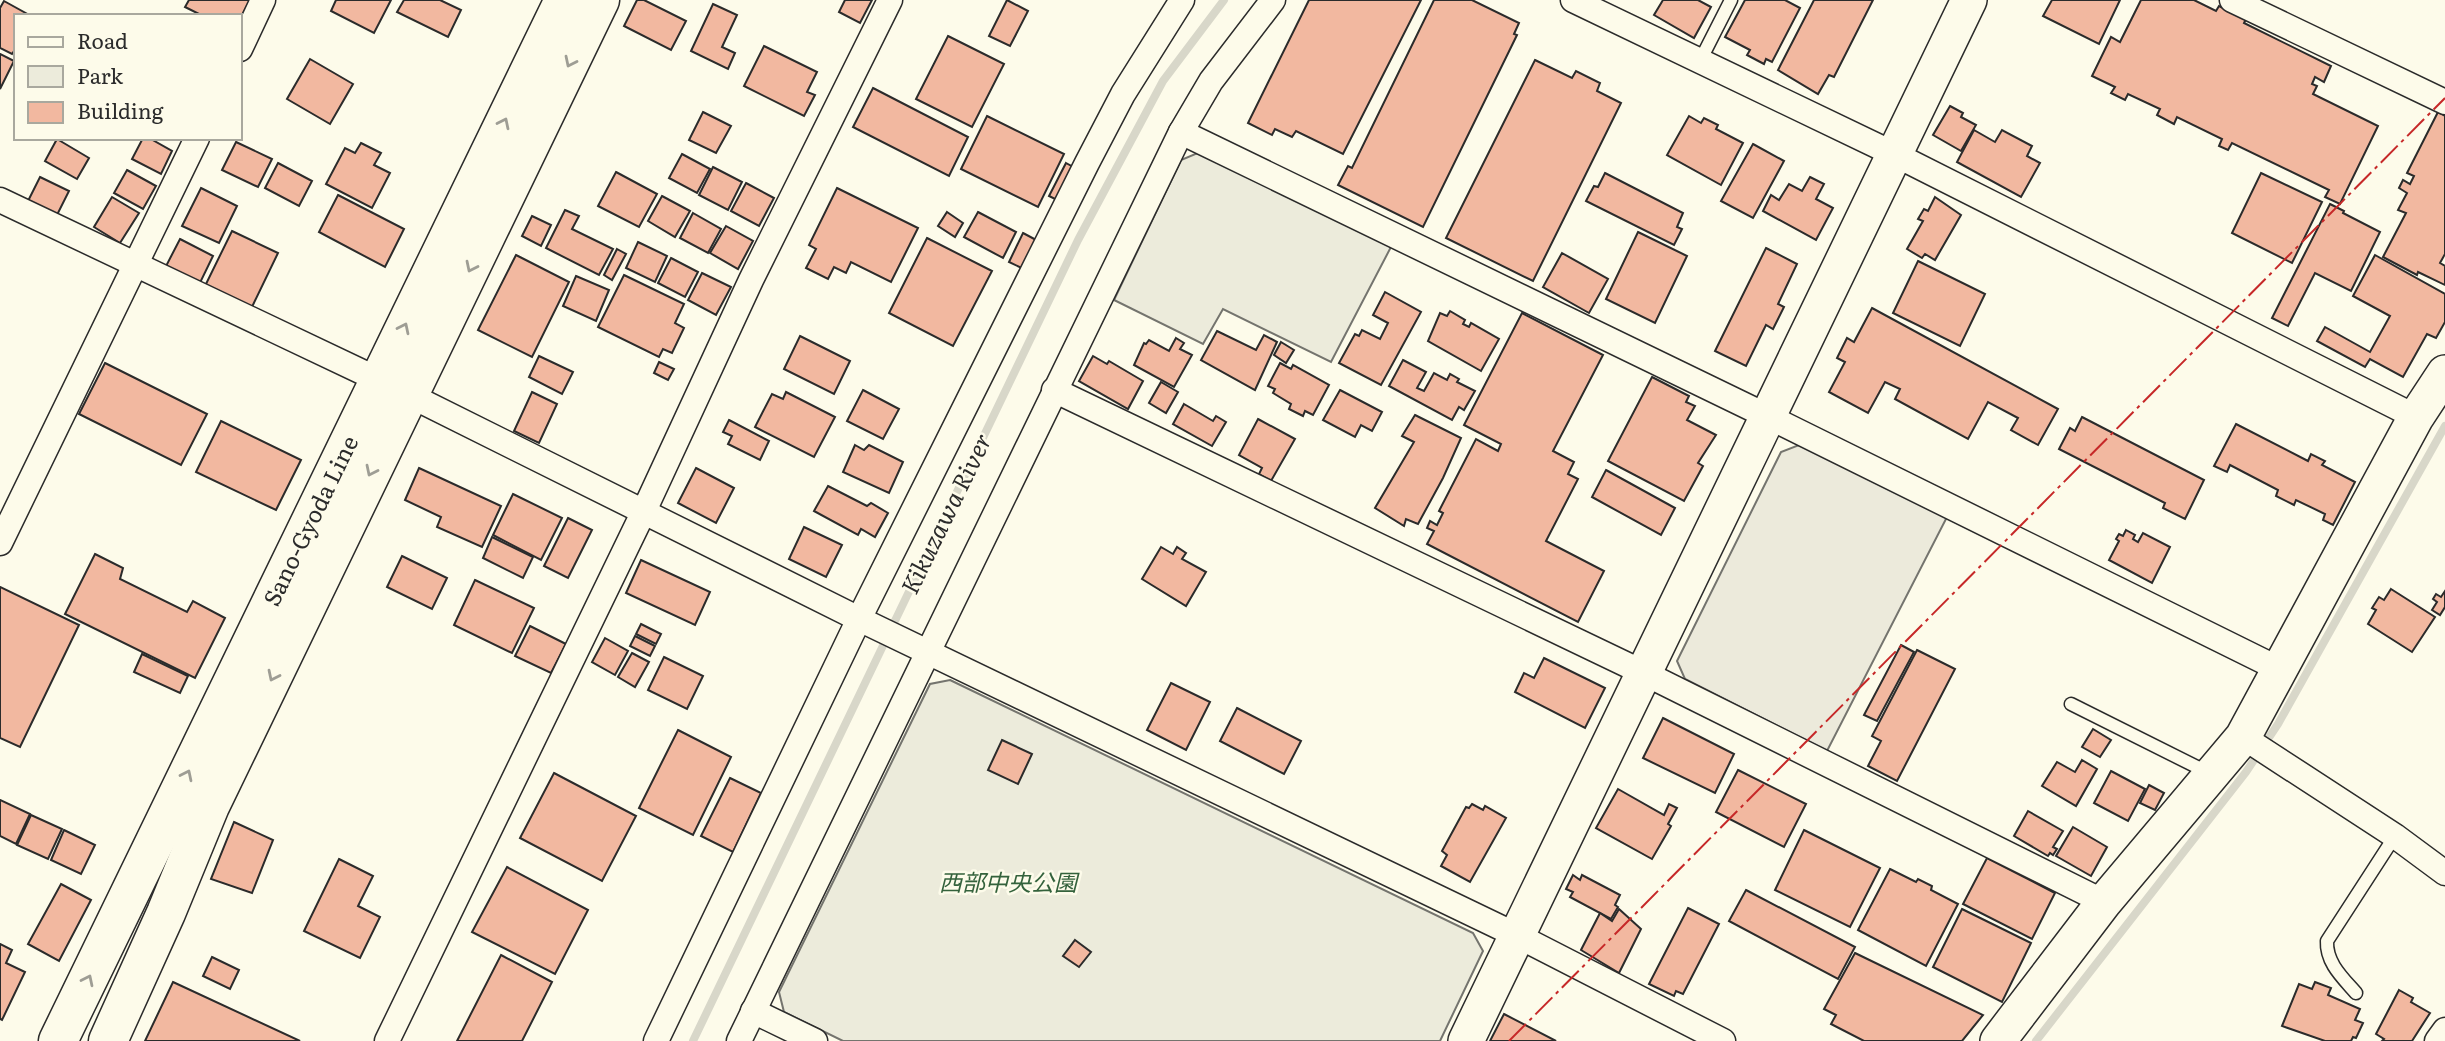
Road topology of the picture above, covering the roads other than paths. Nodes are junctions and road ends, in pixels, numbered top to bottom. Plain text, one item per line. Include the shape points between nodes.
1 (263, 0) edge
2 (564, 0) edge
3 (600, 0) edge
4 (890, 0) edge
5 (1182, 0) edge
6 (1273, 0) edge
7 (1573, 0) edge
8 (1731, 0) edge
9 (1969, 0) edge
10 (2232, 0) edge
11 (242, 45) edge
12 (1700, 61) junction
13 (2445, 102) edge
14 (1181, 132) junction
15 (196, 140) edge
16 (1896, 155) junction
17 (0, 200) edge
18 (136, 266) junction
19 (2445, 373) edge
20 (394, 388) junction
21 (1054, 390) junction
22 (1769, 417) junction
23 (2416, 417) junction
24 (644, 510) junction
25 (0, 543) edge
26 (867, 623) junction
27 (920, 649) junction
28 (2281, 670) junction
29 (1644, 673) junction
30 (2071, 704) dead end
31 (2243, 737) junction
32 (2211, 774) junction
33 (2395, 836) junction
34 (2445, 873) edge
35 (2104, 902) junction
36 (1518, 936) junction
37 (2356, 993) dead end
38 (753, 1011) junction
39 (2445, 1030) edge
40 (58, 1041) edge
41 (108, 1041) edge
42 (387, 1041) edge
43 (656, 1041) edge
44 (739, 1041) edge
45 (815, 1041) edge
46 (1466, 1041) edge
47 (1723, 1041) edge
48 (1998, 1041) edge
49 (2437, 1041) edge

1 - 11 street
20 -> 2 main road, Sano-Gyoda Line
3 -> 20 main road, Sano-Gyoda Line
4 - 24 street via 751,280
5 - 26 street via 1117,106
6 - 14 street via 1211,81
7 - 12 street
8 - 12 lane
9 - 16 street
10 - 13 street
12 - 16 street
14 - 21 street
14 - 22 street
15 - 18 street
16 - 22 street
16 - 23 street
17 - 18 street
18 - 20 street
18 - 25 street
19 - 23 street
20 - 24 street
40 -> 20 main road, Sano-Gyoda Line
20 -> 41 main road, Sano-Gyoda Line
21 - 27 street
21 - 29 street
22 - 28 street
22 - 29 street
23 - 28 street
24 - 26 street
24 - 42 street
26 - 27 street
26 - 43 street
27 - 36 street
27 - 38 street
28 - 31 street
29 - 35 street
29 - 36 street
30 - 32 lane
31 - 32 street
31 - 33 street
32 - 35 street
33 - 34 street
33 - 37 lane via 2327,941 2332,965
35 - 48 street
36 - 46 street
36 - 47 street
38 - 44 street
38 - 45 street
39 - 49 street

